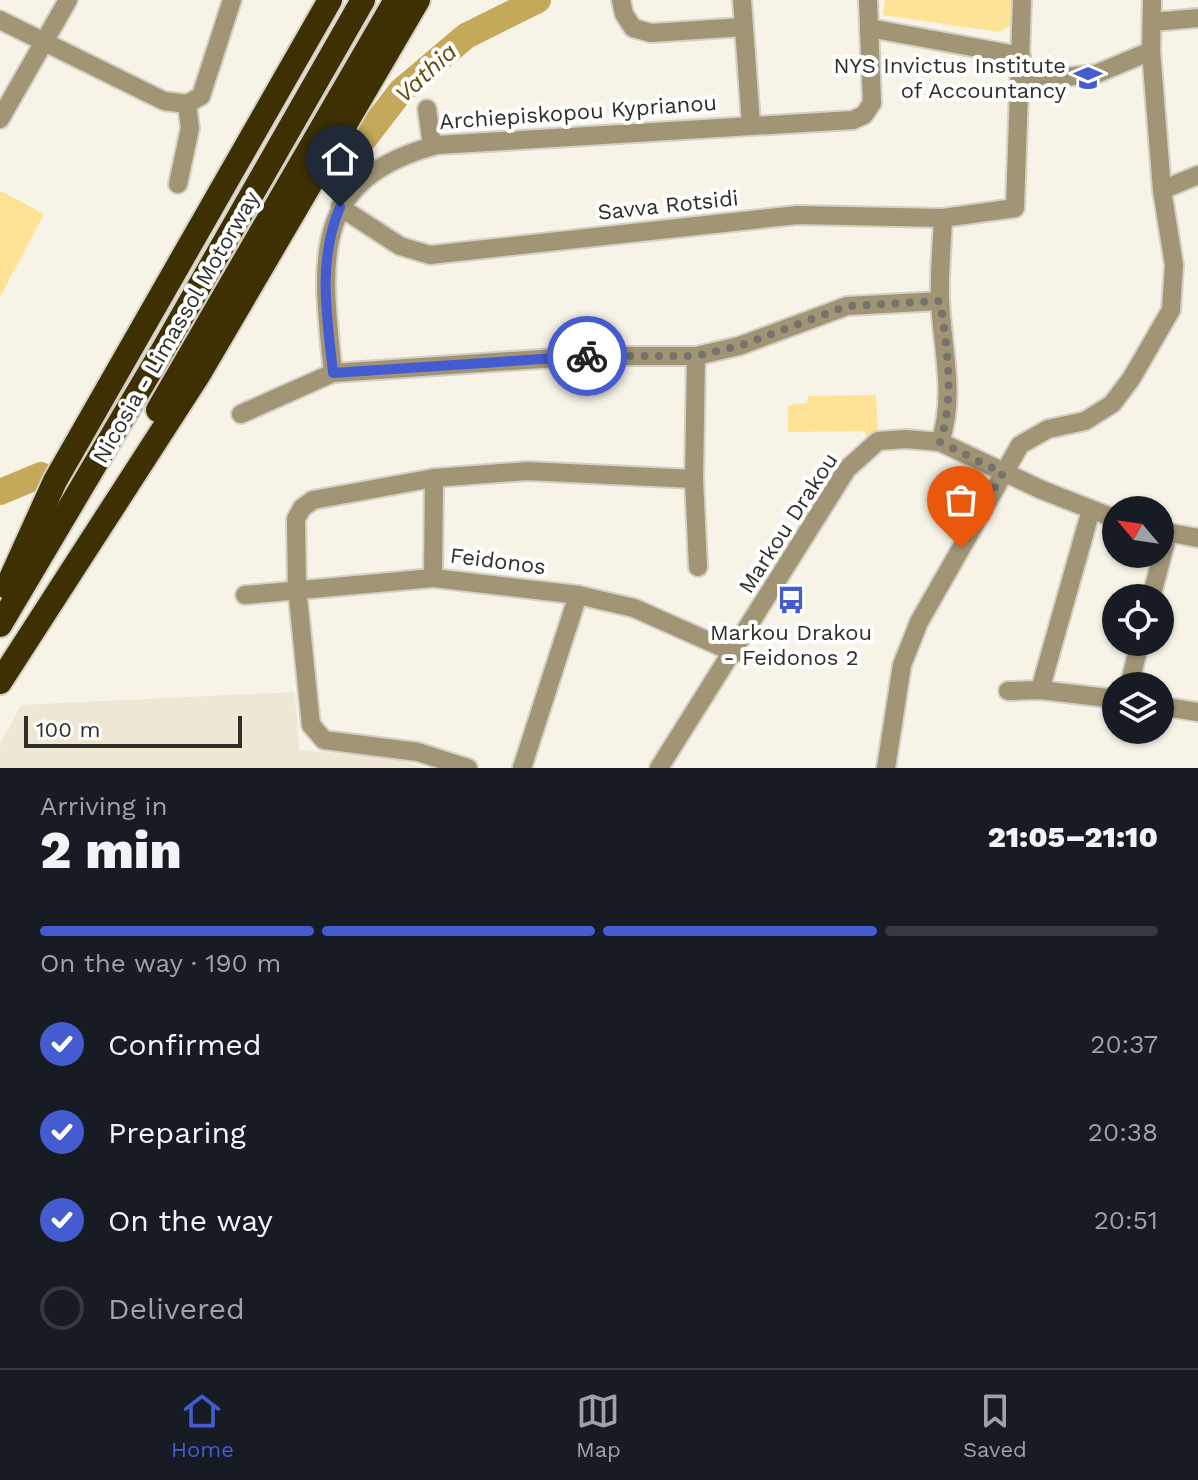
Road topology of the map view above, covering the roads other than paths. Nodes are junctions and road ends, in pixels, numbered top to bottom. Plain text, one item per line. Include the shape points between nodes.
1 (68, 0) edge
2 (232, 0) edge
3 (330, 0) edge
4 (363, 0) edge
5 (396, 0) edge
6 (418, 0) edge
7 (621, 0) edge
8 (742, 0) edge
9 (868, 0) edge
10 (1022, 0) edge
11 (1152, 0) edge
12 (1198, 18) edge
13 (0, 20) edge
14 (1153, 22) junction
15 (743, 27) junction
16 (869, 28) junction
17 (43, 43) junction
18 (1151, 51) junction
19 (1021, 56) junction
20 (1020, 81) junction
21 (187, 104) junction
22 (427, 109) dead end
23 (0, 119) edge
24 (751, 124) junction
25 (432, 146) junction
26 (1198, 175) edge
27 (178, 184) dead end
28 (1162, 190) junction
29 (340, 207) junction
30 (943, 218) junction
31 (940, 301) junction
32 (696, 356) junction
33 (333, 373) junction
34 (241, 414) dead end
35 (940, 442) junction
36 (1003, 473) junction
37 (434, 478) junction
38 (694, 479) junction
39 (1091, 510) junction
40 (1102, 514) edge
41 (1174, 534) edge
42 (1198, 538) edge
43 (698, 567) dead end
44 (433, 578) junction
45 (297, 588) junction
46 (245, 595) dead end
47 (578, 595) junction
48 (0, 603) edge
49 (0, 625) edge
50 (735, 653) junction
51 (0, 681) edge
52 (1040, 690) junction
53 (1008, 691) dead end
54 (1102, 697) edge
55 (1174, 708) edge
56 (1198, 712) edge
57 (468, 768) edge
58 (522, 768) edge
59 (659, 768) edge
60 (886, 768) edge

1 - 17 street
2 - 21 street via 201,96
3 - 48 highway via 55,481
4 - 49 highway, Nicosia - Limassol Motorway
5 - 51 highway, Nicosia - Limassol Motorway
6 - 51 highway via 199,374
7 - 15 street via 633,28 651,33
8 - 15 street
9 - 16 street
10 - 19 street
11 - 14 street
12 - 14 street
13 - 17 street
14 - 18 street
15 - 24 street
16 - 19 street
16 - 24 street, Archiepiskopou Kyprianou via 872,103 864,115 853,120
17 - 21 street via 164,101
17 - 23 street
18 - 20 street via 1096,74
18 - 28 street
19 - 20 street
20 - 30 street, Savva Rotsidi via 1015,208
21 - 27 street via 190,128
22 - 25 street
24 - 25 street, Archiepiskopou Kyprianou
25 - 29 street, Archiepiskopou Kyprianou via 404,154
26 - 28 street
28 - 36 street via 1175,286 1171,310 1153,345 1112,404 1085,421 1032,435
29 - 30 street, Savva Rotsidi via 400,246 430,255 797,215
29 - 33 street, Archiepiskopou Kyprianou via 329,232 324,282
30 - 31 street
31 - 32 street via 847,306 739,346
31 - 35 street via 948,357 946,425
32 - 33 street via 584,356
32 - 38 street
33 - 34 street
35 - 36 street, Markou Drakou
35 - 50 street, Markou Drakou via 878,441 847,469
36 - 39 street, Markou Drakou
36 - 60 street via 913,636 901,670
37 - 38 street via 527,471
37 - 44 street
37 - 45 street via 313,500 302,508 296,519
38 - 43 street
39 - 40 street, Markou Drakou
39 - 52 street
41 - 42 street
44 - 45 street, Feidonos
44 - 47 street, Feidonos
45 - 46 street, Feidonos
45 - 57 street via 311,725 324,740 418,752
47 - 50 street, Feidonos via 634,608
47 - 58 street
50 - 59 street, Markou Drakou
52 - 53 street
52 - 54 street
55 - 56 street

